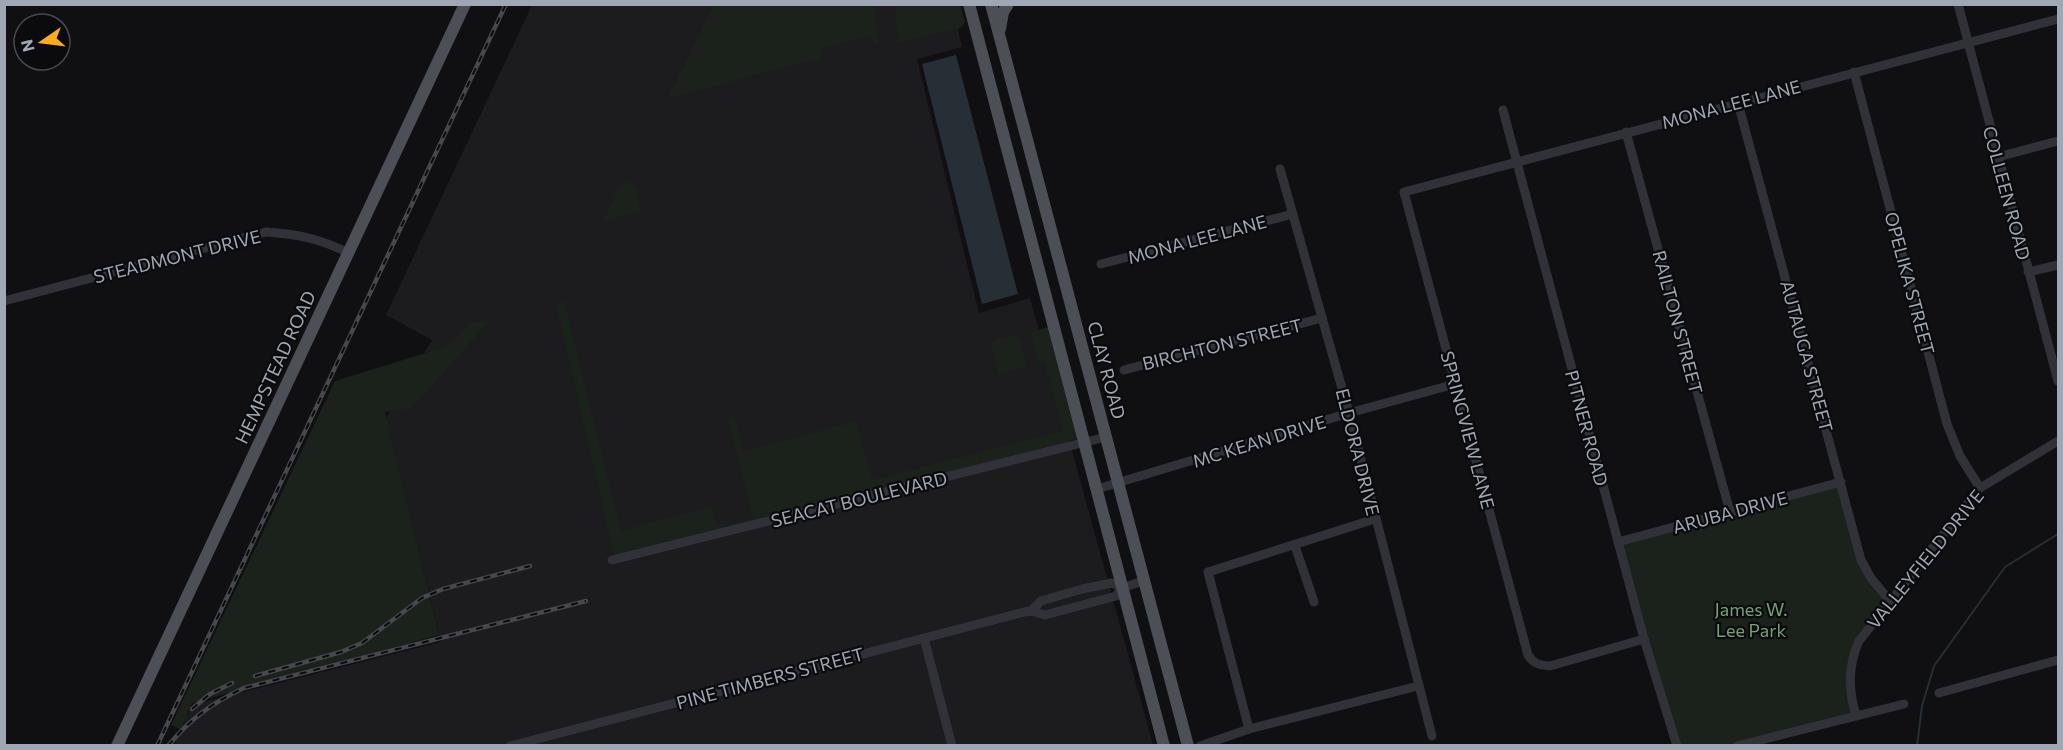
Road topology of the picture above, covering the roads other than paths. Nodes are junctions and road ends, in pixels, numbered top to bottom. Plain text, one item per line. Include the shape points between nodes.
1 (465, 4) edge
2 (969, 4) edge
3 (991, 4) edge
4 (1008, 4) edge
5 (1958, 4) edge
6 (2058, 19) edge
7 (999, 33) junction
8 (1967, 43) junction
9 (1854, 72) junction
10 (1738, 103) junction
11 (1503, 110) dead end
12 (1024, 128) junction
13 (1626, 132) junction
14 (1004, 134) junction
15 (2058, 141) edge
16 (1998, 157) junction
17 (1516, 162) junction
18 (1280, 169) dead end
19 (1404, 192) joint
20 (1293, 214) junction
21 (349, 253) junction
22 (1101, 264) dead end
23 (2058, 265) edge
24 (2028, 272) junction
25 (4, 301) edge
26 (1072, 308) junction
27 (1052, 313) junction
28 (1322, 318) junction
29 (1124, 370) dead end
30 (2058, 381) edge
31 (1455, 384) junction
32 (1349, 413) junction
33 (1106, 437) junction
34 (2058, 441) edge
35 (1086, 442) junction
36 (1841, 482) junction
37 (1118, 483) junction
38 (1980, 488) junction
39 (1097, 489) junction
40 (1730, 512) junction
41 (1375, 519) junction
42 (1618, 542) junction
43 (1295, 546) junction
44 (612, 560) dead end
45 (1143, 581) junction
46 (1122, 588) junction
47 (1890, 601) junction
48 (1314, 602) dead end
49 (1031, 611) junction
50 (924, 638) junction
51 (1644, 639) junction
52 (2058, 660) edge
53 (1418, 686) junction
54 (1939, 693) dead end
55 (1904, 704) dead end
56 (1856, 715) junction
57 (1249, 729) junction
58 (1432, 736) dead end
59 (117, 746) edge
60 (510, 746) edge
61 (952, 746) edge
62 (1164, 746) edge
63 (1188, 746) edge
64 (1200, 746) edge
65 (1677, 746) edge
66 (1737, 746) edge

1 - 21 main road, HEMPSTEAD ROAD
2 - 14 main road
3 - 7 main road, CLAY ROAD
4 - 7 main road
5 - 8 street, COLLEEN ROAD
6 - 8 street, MONA LEE LANE
7 - 12 main road, CLAY ROAD
8 - 9 street, MONA LEE LANE
8 - 16 street, COLLEEN ROAD
9 - 10 street, MONA LEE LANE
9 - 38 street, OPELIKA STREET via 1947,424 1960,456
10 - 13 street, MONA LEE LANE
10 - 36 street, AUTAUGA STREET
11 - 17 street, PITNER ROAD
12 - 14 main road
12 - 26 main road, CLAY ROAD
13 - 17 street, MONA LEE LANE
13 - 40 street, RAILTON STREET
14 - 27 main road
15 - 16 street
16 - 24 street, COLLEEN ROAD
17 - 19 street, MONA LEE LANE
17 - 42 street, PITNER ROAD
18 - 20 street, ELDORA DRIVE
19 - 31 street, SPRINGVIEW LANE
20 - 22 street, MONA LEE LANE
20 - 28 street, ELDORA DRIVE
21 - 25 street, STEADMONT DRIVE via 296,234 266,232
21 - 59 main road, HEMPSTEAD ROAD
23 - 24 street
24 - 30 street, COLLEEN ROAD
26 - 27 main road
26 - 33 main road, CLAY ROAD
27 - 35 main road
28 - 29 street, BIRCHTON STREET
28 - 32 street, ELDORA DRIVE
31 - 32 street, MC KEAN DRIVE
31 - 51 street, SPRINGVIEW LANE via 1533,663 1550,666
32 - 37 street, MC KEAN DRIVE
32 - 41 street, ELDORA DRIVE
33 - 35 street, SEACAT BOULEVARD
33 - 37 main road, CLAY ROAD
34 - 38 street, VALLEYFIELD DRIVE
35 - 39 main road
35 - 44 street, SEACAT BOULEVARD
36 - 40 street, ARUBA DRIVE
36 - 47 street, AUTAUGA STREET via 1861,560 1870,578
37 - 39 street, MC KEAN DRIVE
37 - 45 main road, CLAY ROAD
38 - 47 street, VALLEYFIELD DRIVE
39 - 46 main road
40 - 42 street, ARUBA DRIVE
41 - 43 street
41 - 53 street, ELDORA DRIVE
42 - 51 street, PITNER ROAD
43 - 48 street
43 - 57 street via 1208,572
45 - 46 street, PINE TIMBERS STREET
45 - 63 main road, CLAY ROAD
46 - 49 street, PINE TIMBERS STREET via 1116,596 1045,615
46 - 49 street, PINE TIMBERS STREET via 1112,583 1090,587 1041,601
46 - 62 main road
47 - 56 street, VALLEYFIELD DRIVE via 1854,652 1849,673
49 - 50 street, PINE TIMBERS STREET
50 - 60 street, PINE TIMBERS STREET
50 - 61 street
51 - 65 street, PITNER ROAD
52 - 54 street
53 - 57 street
53 - 58 street, ELDORA DRIVE
55 - 56 street
56 - 66 street
57 - 64 street

